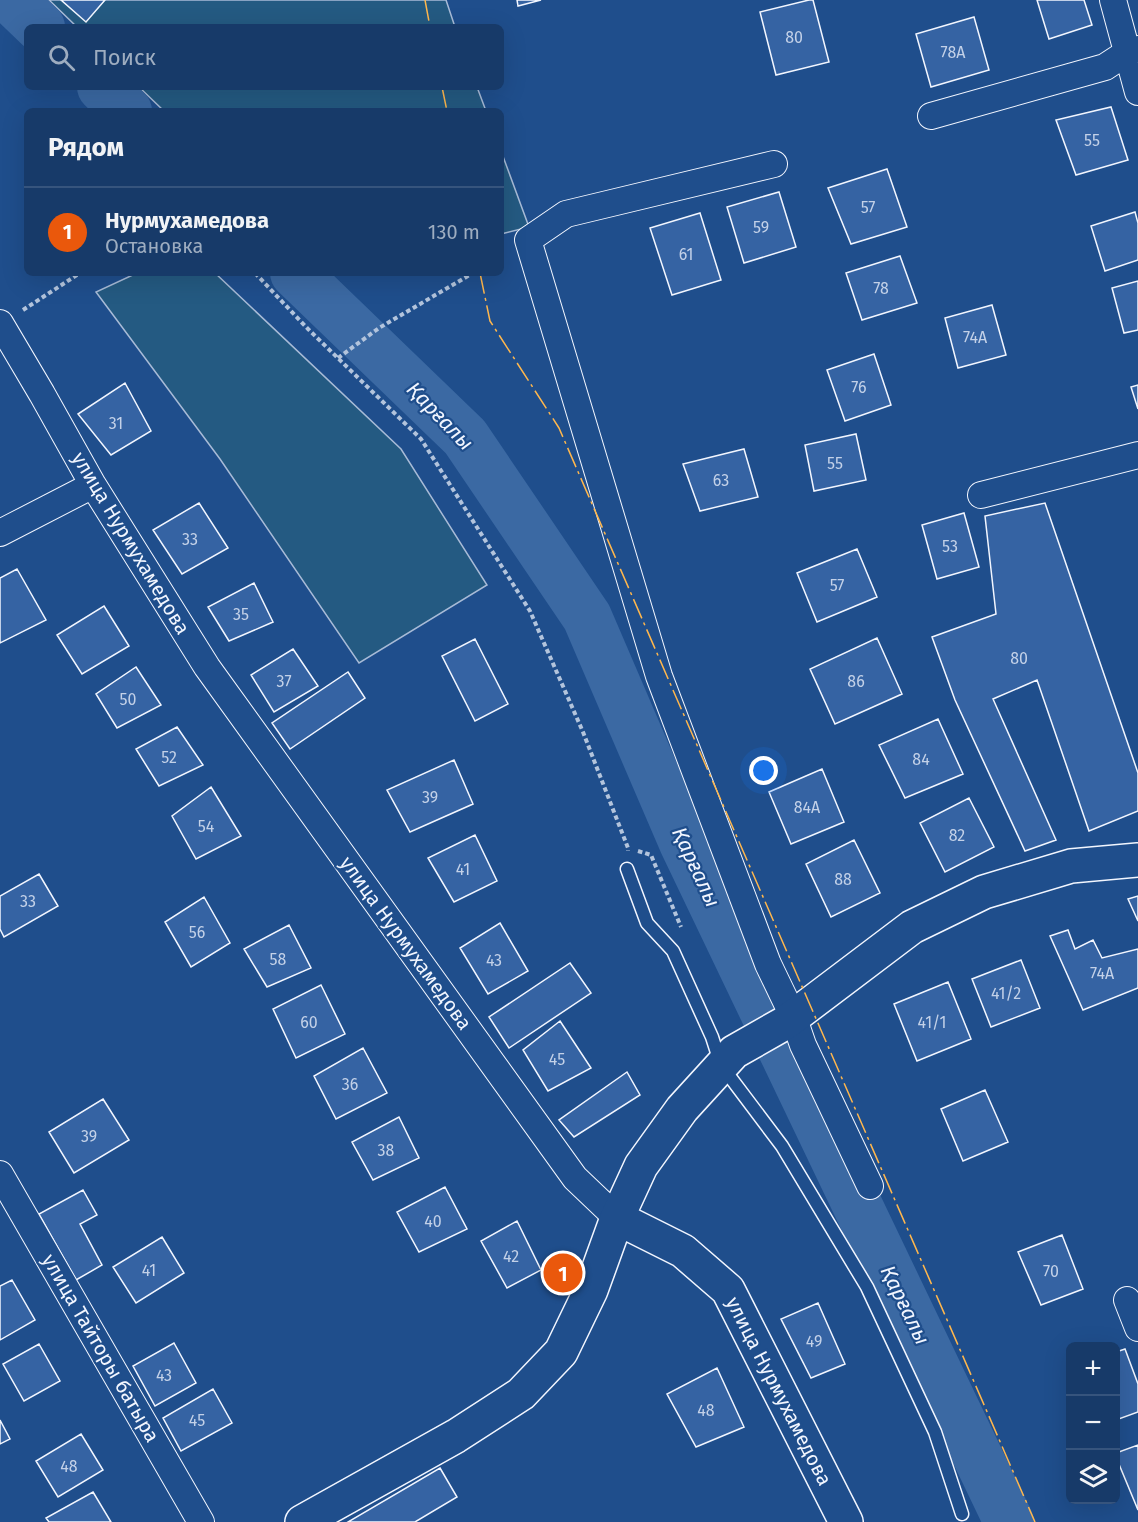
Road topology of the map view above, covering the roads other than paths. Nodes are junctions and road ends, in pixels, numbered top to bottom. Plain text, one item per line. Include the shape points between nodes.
1 (1113, 0) edge
2 (1133, 50) edge
3 (1138, 92) edge
4 (931, 116) dead end
5 (774, 164) dead end
6 (0, 324) edge
7 (1138, 454) edge
8 (93, 485) junction
9 (981, 495) dead end
10 (0, 533) edge
11 (1138, 861) edge
12 (627, 869) road end
13 (789, 1019) junction
14 (728, 1058) junction
15 (0, 1174) edge
16 (870, 1186) dead end
17 (617, 1218) junction
18 (1127, 1299) dead end
19 (1138, 1328) edge
20 (962, 1514) dead end
21 (201, 1522) edge
22 (302, 1522) edge
23 (846, 1522) edge

1 - 2 street
2 - 3 street
2 - 4 street via 1105,67
5 - 13 street via 566,214 528,240 659,675
6 - 8 street, улица Нурмухамедова
7 - 9 street
8 - 10 street
8 - 17 street, улица Нурмухамедова via 207,667 576,1178
11 - 13 street via 1071,866 984,892 912,927
12 - 14 lane via 647,923 673,951 712,1038
13 - 14 street
13 - 16 street
14 - 17 street via 682,1109 641,1166
14 - 20 lane via 867,1287 936,1432
15 - 21 street, улица Тайторы батыра
17 - 22 street via 591,1290 561,1352 521,1394 456,1436
17 - 23 street, улица Нурмухамедова via 683,1251 728,1290
18 - 19 street

